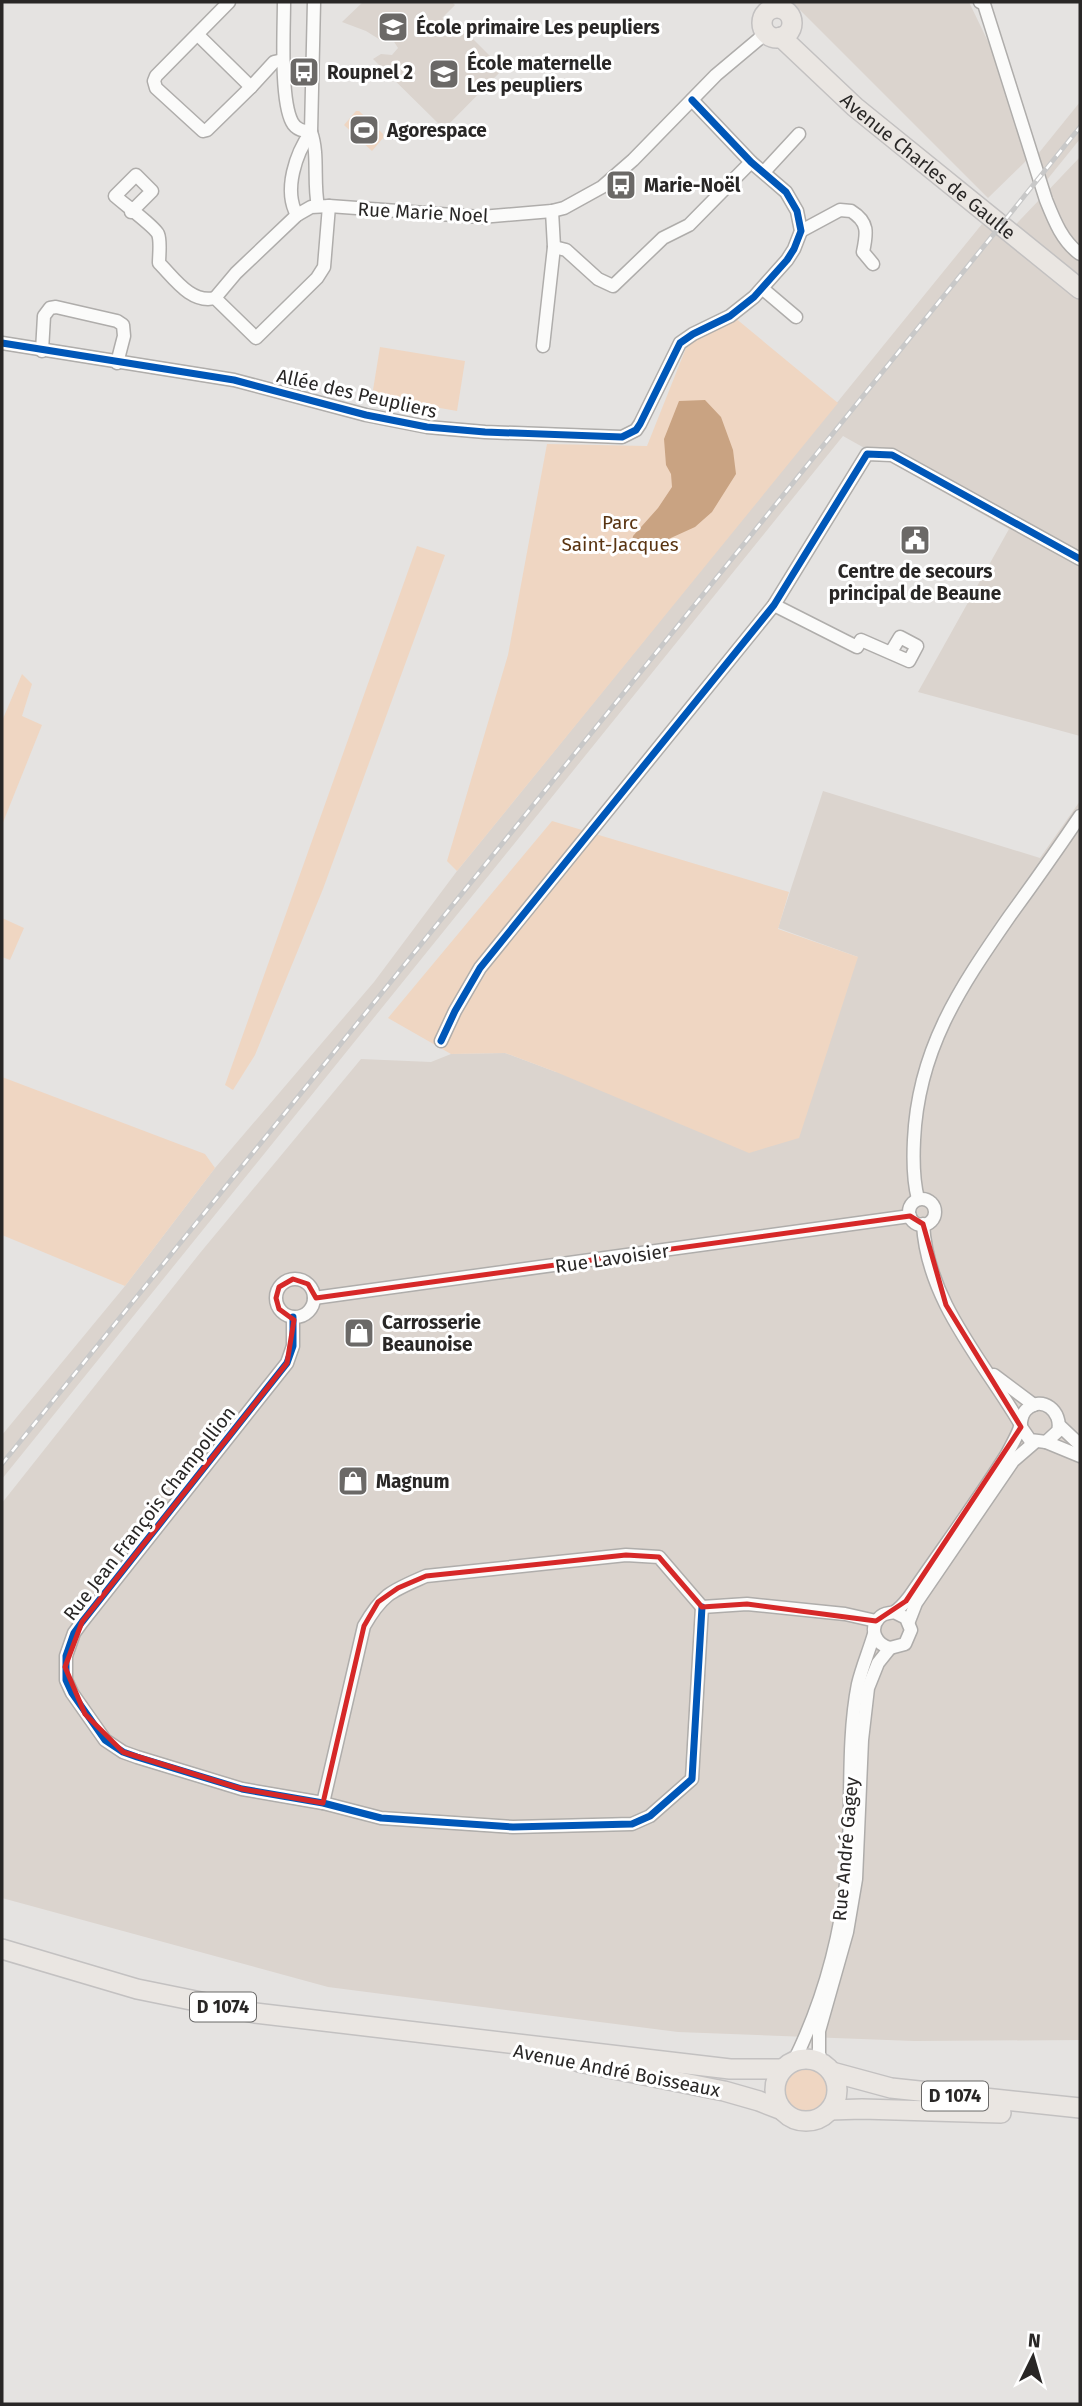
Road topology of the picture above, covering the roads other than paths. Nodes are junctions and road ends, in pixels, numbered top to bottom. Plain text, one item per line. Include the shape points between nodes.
1 (229, 2) edge
2 (284, 2) edge
3 (314, 2) edge
4 (984, 3) edge
5 (771, 18) edge
6 (198, 36) junction
7 (284, 60) junction
8 (251, 87) junction
9 (692, 100) junction
10 (311, 132) junction
11 (799, 134) dead end
12 (751, 162) junction
13 (764, 172) junction
14 (313, 209) junction
15 (552, 211) junction
16 (131, 212) dead end
17 (801, 231) junction
18 (554, 247) junction
19 (1080, 254) edge
20 (873, 264) dead end
21 (1072, 278) edge
22 (763, 289) junction
23 (1080, 289) edge
24 (215, 298) junction
25 (1080, 299) edge
26 (796, 317) dead end
27 (2, 343) edge
28 (543, 345) dead end
29 (42, 351) junction
30 (117, 363) junction
31 (1080, 559) edge
32 (774, 605) junction
33 (891, 652) dead end
34 (1080, 816) edge
35 (441, 1041) dead end
36 (918, 1199) junction
37 (910, 1216) junction
38 (923, 1224) junction
39 (314, 1298) junction
40 (293, 1317) junction
41 (985, 1368) junction
42 (1034, 1405) junction
43 (1021, 1426) junction
44 (1060, 1426) junction
45 (1041, 1442) junction
46 (1080, 1445) edge
47 (1080, 1456) edge
48 (702, 1607) junction
49 (894, 1612) junction
50 (909, 1621) junction
51 (875, 1627) junction
52 (890, 1648) junction
53 (323, 1803) junction
54 (2, 1949) edge
55 (450, 2038) junction
56 (788, 2065) junction
57 (827, 2067) junction
58 (1080, 2108) edge
59 (782, 2110) junction
60 (830, 2110) junction
61 (1080, 2116) edge

1 - 6 street
2 - 7 street
3 - 10 street
4 - 19 street via 1053,218
5 - 9 street, Rue Marie Noel
5 - 21 main road, Avenue Charles de Gaulle via 855,107
6 - 8 street
6 - 8 street via 156,76 161,93 203,131
7 - 8 street via 274,62
7 - 10 street via 292,122
9 - 12 street
9 - 15 street, Rue Marie Noel via 602,187
10 - 14 street
10 - 14 street via 296,160 291,198
11 - 13 street
12 - 13 street
12 - 18 street via 689,225 663,238 613,286 597,279 566,250
13 - 17 street via 793,201
14 - 15 street, Rue Marie Noel via 481,217
14 - 24 street via 236,273
14 - 24 street via 324,267 256,338
15 - 18 street
16 - 24 street via 160,236 159,263 191,295
17 - 20 street via 840,210 851,211 866,225 863,252
17 - 22 street, Allée des Peupliers via 794,249
18 - 28 street
21 - 23 main road, Avenue Charles de Gaulle
21 - 25 main road
22 - 26 street
22 - 30 street, Allée des Peupliers via 730,316 680,343 640,424 615,438 415,425 234,380
27 - 29 street, Allée des Peupliers
29 - 30 street, Allée des Peupliers
29 - 30 street via 44,316 56,307 123,325
31 - 32 street via 892,455 867,454
32 - 33 street via 857,647 861,640
32 - 35 street via 480,968
34 - 36 street via 967,977 941,1025 916,1114 913,1153
36 - 37 street via 911,1204
36 - 38 street via 935,1209 931,1221
37 - 38 street
37 - 39 street, Rue Lavoisier
38 - 41 street via 941,1294
39 - 40 street via 308,1312
39 - 40 street via 312,1288 303,1281 283,1283 276,1292 276,1303
40 - 53 street, Rue Jean François Champollion via 293,1346 287,1363 82,1622 69,1644 65,1667 66,1680 85,1714 105,1740 123,1752 242,1789
41 - 42 street
41 - 43 street
42 - 43 street via 1026,1411
42 - 44 street via 1054,1409
43 - 45 street via 1026,1437
43 - 49 street via 1006,1456 910,1596
44 - 45 street via 1055,1436
44 - 46 street
45 - 47 street
45 - 50 street via 1013,1461 916,1603
48 - 51 street via 747,1604 861,1616
48 - 53 street, Rue Jean François Champollion via 692,1779 650,1816 622,1825 513,1827 381,1818
48 - 53 street via 659,1557 648,1556 426,1576 398,1588 378,1602 365,1626
49 - 50 street
49 - 51 street via 884,1614
50 - 52 street via 908,1640 901,1647
51 - 52 street via 880,1644
51 - 56 street, Rue André Gagey via 855,1705 842,1907 824,1984
52 - 57 street, Rue André Gagey via 868,1688 856,1879 847,1932 819,2031 819,2054
54 - 55 main road, Avenue André Boisseaux / D 1074 via 200,2003
55 - 56 main road, Avenue André Boisseaux / D 1074 via 730,2068
55 - 59 main road, Avenue André Boisseaux / D 1074 via 724,2091
56 - 57 main road via 808,2059
56 - 59 main road via 775,2085
57 - 58 main road, D 1074 via 902,2090
57 - 60 main road via 838,2092
59 - 60 main road via 802,2121 821,2118
60 - 61 main road, D 1074

